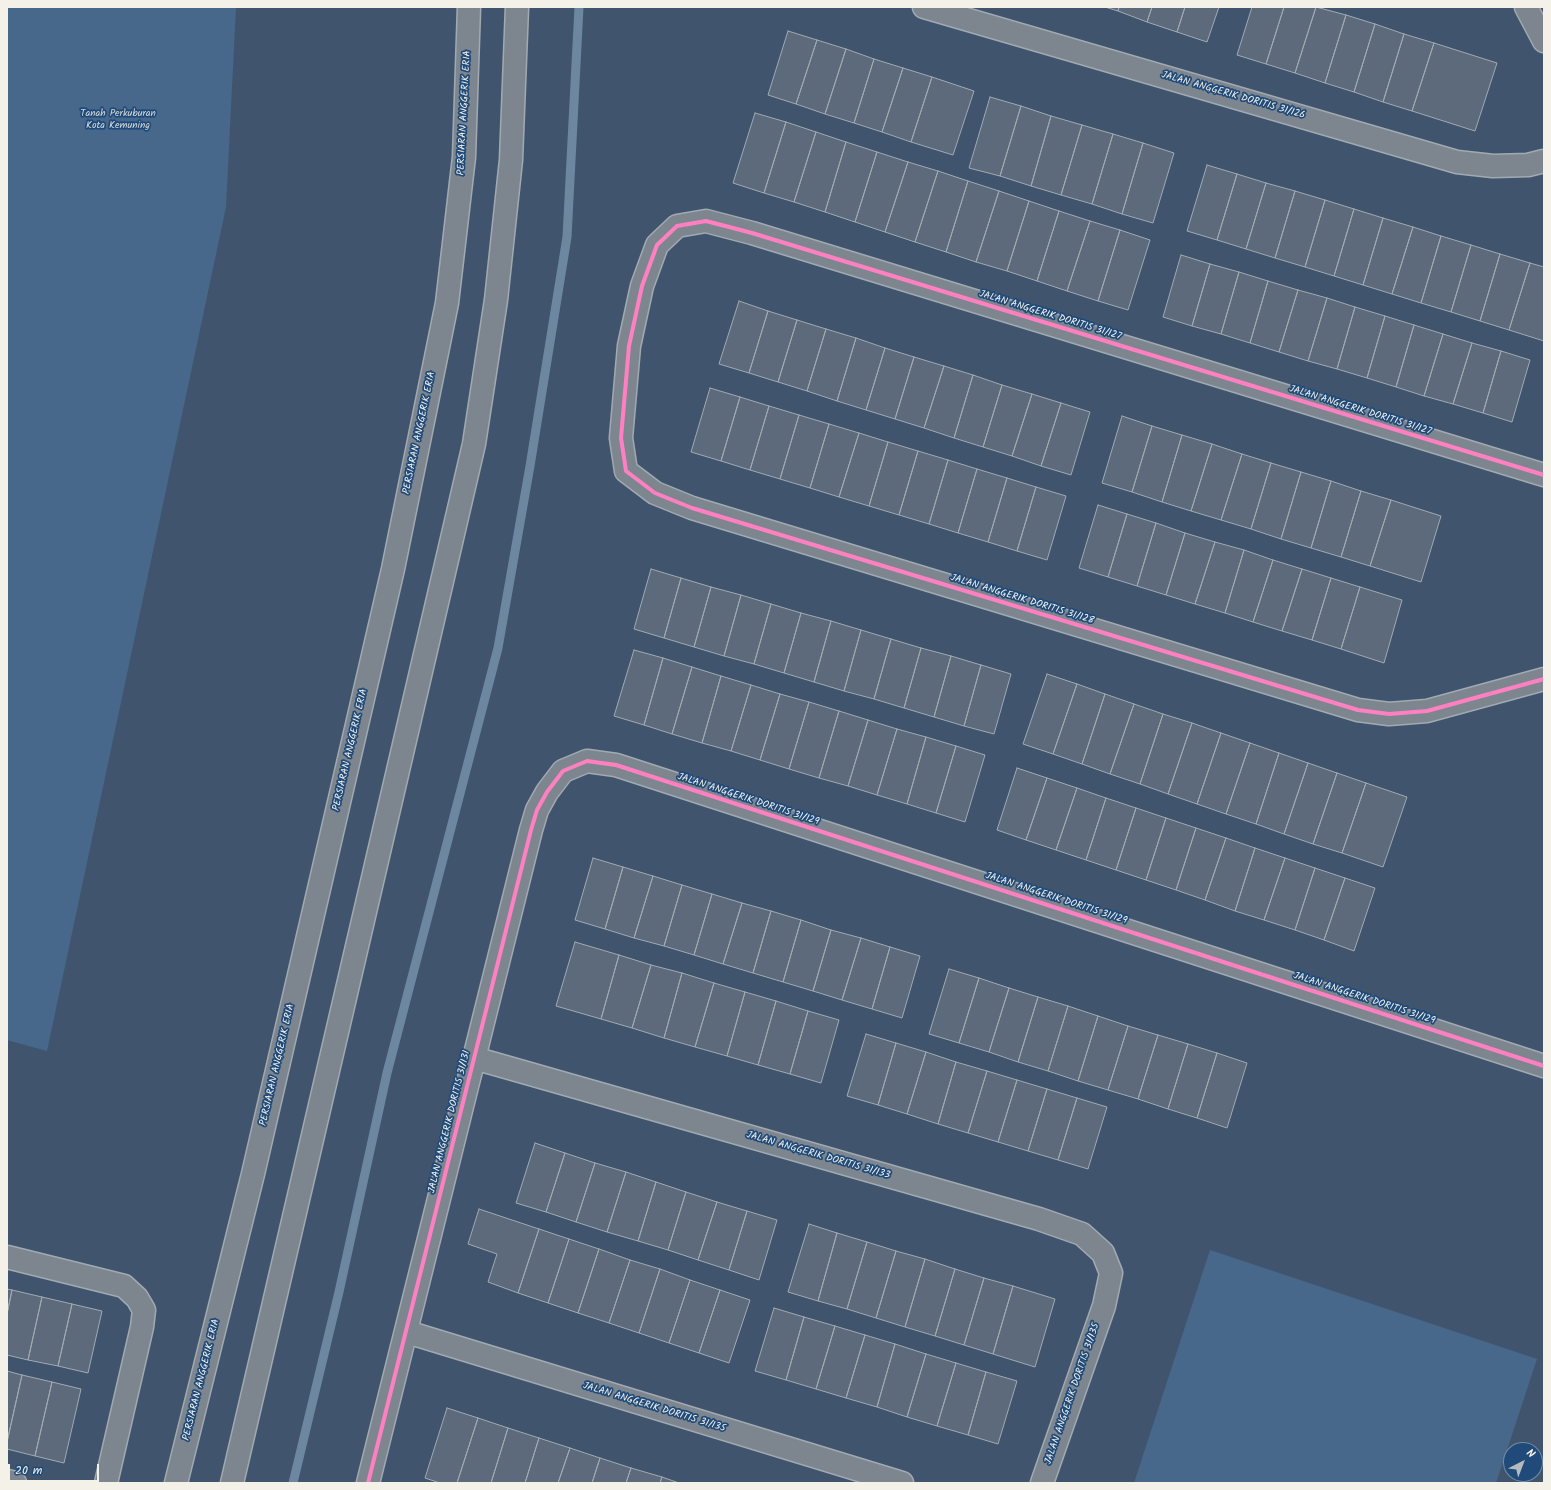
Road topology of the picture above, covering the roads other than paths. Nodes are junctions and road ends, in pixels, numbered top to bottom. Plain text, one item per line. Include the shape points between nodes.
1 (469, 7) edge
2 (517, 7) edge
3 (924, 7) edge
4 (1526, 7) edge
5 (1544, 41) edge
6 (1544, 161) edge
7 (629, 346) joint
8 (1544, 476) edge
9 (1544, 679) edge
10 (563, 771) joint
11 (474, 1058) junction
12 (1544, 1066) edge
13 (7, 1257) edge
14 (1104, 1306) joint
15 (407, 1332) junction
16 (7, 1481) edge
17 (15, 1483) edge
18 (106, 1483) edge
19 (176, 1483) edge
20 (232, 1483) edge
21 (368, 1483) edge
22 (902, 1483) edge
23 (1042, 1483) edge

1 - 19 street, PERSIARAN ANGGERIK ERIA via 464,157 447,303 392,570 253,1174
2 - 20 street via 511,160 496,300 474,444
3 - 6 street, JALAN ANGGERIK DORITIS 31/126 via 1457,162 1528,166
4 - 5 street
7 - 8 street, JALAN ANGGERIK DORITIS 31/127 via 642,286 657,245 677,226 706,221 759,235
7 - 9 street, JALAN ANGGERIK DORITIS 31/128 via 621,438 626,471 655,493 692,508 1358,710 1389,714 1427,711
10 - 11 street, JALAN ANGGERIK DORITIS 31/131 via 547,792 535,817
10 - 12 street, JALAN ANGGERIK DORITIS 31/129 via 587,762 616,765
11 - 14 street, JALAN ANGGERIK DORITIS 31/133 via 1082,1234 1103,1254 1111,1273
11 - 15 street, JALAN ANGGERIK DORITIS 31/131
13 - 18 street via 124,1286 137,1298 144,1310
14 - 23 street, JALAN ANGGERIK DORITIS 31/135
15 - 21 street, JALAN ANGGERIK DORITIS 31/131
15 - 22 street, JALAN ANGGERIK DORITIS 31/135
16 - 17 street

